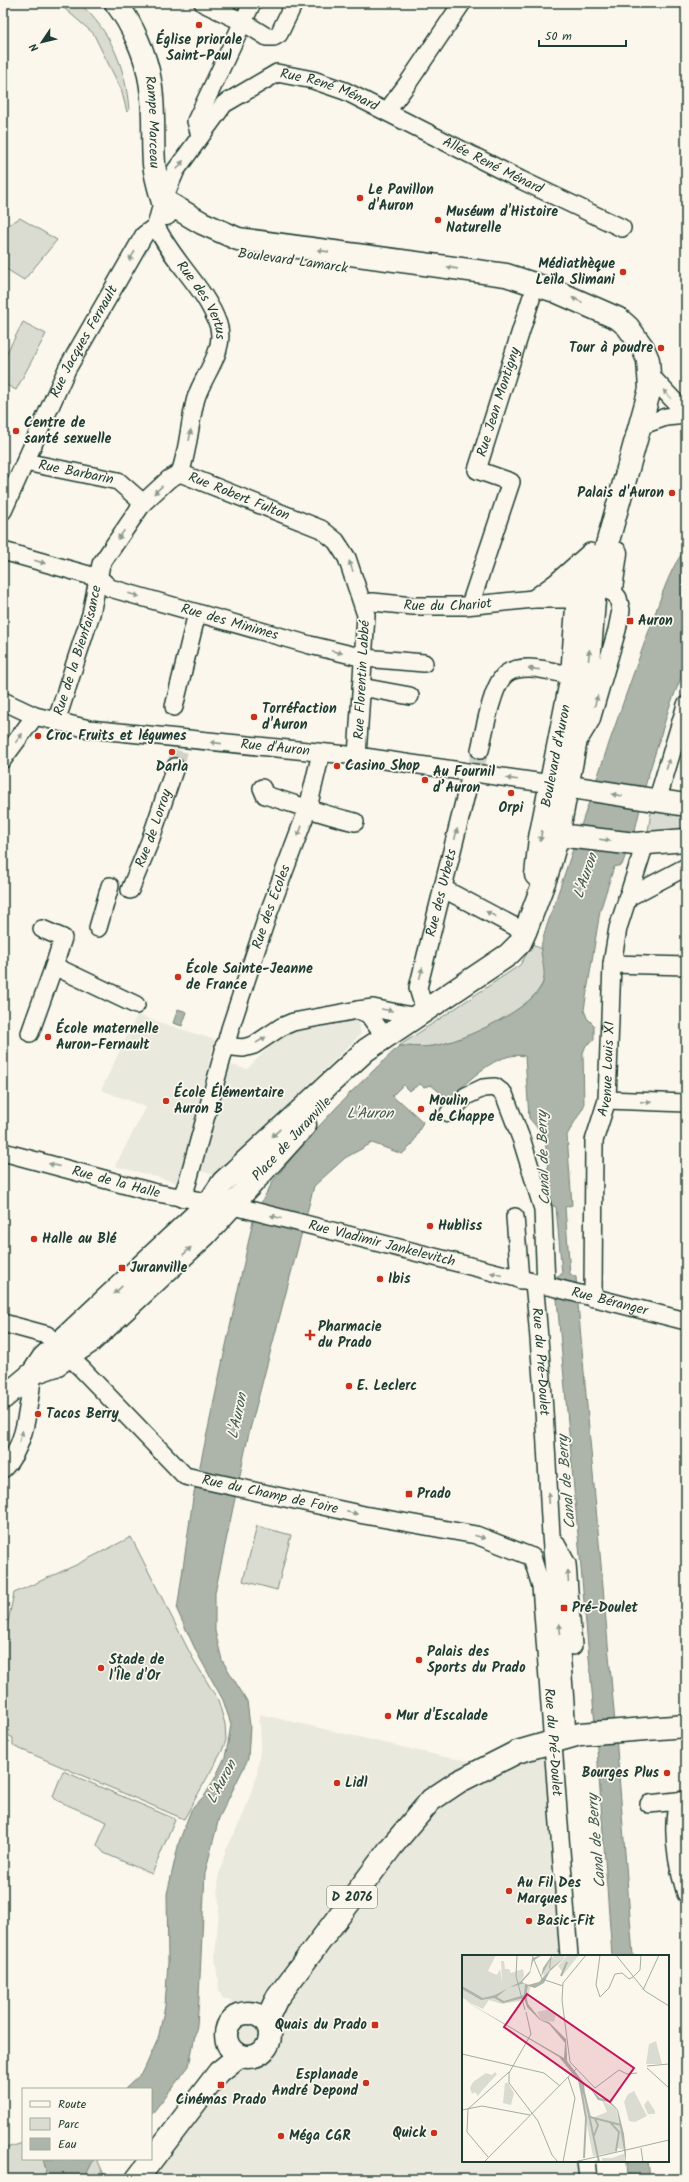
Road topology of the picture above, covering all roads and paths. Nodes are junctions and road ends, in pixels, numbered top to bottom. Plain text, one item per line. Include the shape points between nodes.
1 (116, 3) edge
2 (203, 3) edge
3 (252, 3) edge
4 (294, 3) edge
5 (462, 3) edge
6 (243, 22) junction
7 (387, 111) junction
8 (200, 136) junction
9 (163, 200) junction
10 (156, 226) junction
11 (622, 228) dead end
12 (531, 299) junction
13 (650, 375) junction
14 (686, 410) edge
15 (686, 415) edge
16 (640, 426) junction
17 (25, 462) junction
18 (180, 473) junction
19 (143, 503) junction
20 (3, 511) edge
21 (3, 551) edge
22 (590, 552) junction
23 (99, 578) junction
24 (554, 584) junction
25 (592, 592) junction
26 (533, 599) junction
27 (364, 603) junction
28 (470, 605) junction
29 (197, 613) junction
30 (364, 658) junction
31 (424, 663) dead end
32 (572, 676) junction
33 (361, 687) junction
34 (410, 696) dead end
35 (3, 701) edge
36 (686, 705) edge
37 (174, 707) dead end
38 (35, 716) junction
39 (56, 722) junction
40 (322, 753) junction
41 (357, 756) junction
42 (3, 759) edge
43 (476, 766) junction
44 (175, 767) tunnel mouth
45 (262, 788) dead end
46 (555, 789) junction
47 (652, 800) junction
48 (686, 805) edge
49 (308, 808) junction
50 (355, 822) dead end
51 (567, 836) junction
52 (686, 840) edge
53 (640, 844) junction
54 (686, 867) edge
55 (110, 886) dead end
56 (442, 888) junction
57 (130, 890) dead end
58 (627, 898) junction
59 (528, 922) junction
60 (98, 928) dead end
61 (42, 929) dead end
62 (612, 964) junction
63 (54, 966) junction
64 (686, 966) edge
65 (136, 1005) dead end
66 (358, 1010) junction
67 (420, 1014) junction
68 (30, 1033) dead end
69 (385, 1037) junction
70 (224, 1046) junction
71 (366, 1050) junction
72 (607, 1100) junction
73 (686, 1103) edge
74 (449, 1113) dead end
75 (3, 1152) edge
76 (181, 1198) junction
77 (221, 1205) junction
78 (515, 1217) dead end
79 (538, 1284) junction
80 (593, 1298) junction
81 (3, 1316) edge
82 (686, 1321) edge
83 (3, 1323) edge
84 (65, 1342) junction
85 (33, 1374) junction
86 (3, 1398) edge
87 (3, 1469) edge
88 (245, 1487) junction
89 (274, 1491) dead end
90 (552, 1537) junction
91 (532, 1557) junction
92 (686, 1726) edge
93 (566, 1738) junction
94 (682, 1800) edge
95 (649, 1804) dead end
96 (686, 1894) edge
97 (569, 1955) edge
98 (261, 2018) junction
99 (234, 2051) junction
100 (152, 2158) edge
101 (151, 2160) edge
102 (586, 2162) edge
103 (137, 2179) edge
104 (588, 2179) edge

1 - 9 main road, Rampe Marceau via 138,42 150,80 154,164 158,189
2 - 6 street
3 - 6 street
4 - 6 street via 279,34 274,37 267,37
5 - 7 street
6 - 8 street via 196,121
7 - 8 street, Rue René Ménard via 342,90 313,80 277,73 224,104
7 - 11 street, Allée René Ménard via 521,180
9 -> 8 street, Rue René Ménard via 176,170
9 - 10 street
9 - 12 main road, Boulevard Lamarck via 166,214 173,221 234,253 503,290
13 -> 9 main road, Boulevard Lamarck via 643,348 619,319 555,290 506,275 238,239 202,223
10 -> 17 street, Rue Jacques Fernault via 144,235 86,333 49,406
18 -> 10 street, Rue des Vertus via 186,457 196,398 220,344 220,331 203,296 163,242
12 - 22 main road, Boulevard Lamarck via 550,304 611,330 624,346 634,365 636,388 632,411
12 - 28 street, Rue Jean Montigny via 477,470 512,482
14 -> 13 street via 676,404
13 - 16 main road, Boulevard Lamarck via 650,389
15 - 16 street
16 - 25 main road, Boulevard Lamarck
17 - 19 street, Rue Barbarin via 118,481
17 - 20 street, Rue Jacques Fernault
18 -> 19 street, Rue Robert Fulton via 169,479
27 -> 18 street, Rue Robert Fulton via 348,558 336,541 321,529
19 -> 23 street, Rue Robert Fulton via 102,564
21 -> 23 street, Rue des Minimes
22 - 24 street
22 - 25 main road, Boulevard Lamarck
23 -> 29 street, Rue des Minimes via 110,588
23 - 39 street, Rue de la Bienfaisance via 91,614
24 - 25 street
24 - 26 street
25 - 26 street, Rue du Chariot
25 - 32 main road, Boulevard d'Auron
46 -> 25 main road, Boulevard d'Auron via 574,748 588,676
26 - 28 street, Rue du Chariot
27 - 28 street, Rue du Chariot via 413,606
27 - 30 street, Rue Florentin Labbé
29 -> 30 street, Rue des Minimes
29 - 37 street
30 - 31 street, Rue des Minimes
30 - 33 street, Rue Florentin Labbé
32 -> 43 street, Rue des Urbets via 530,668 506,674 492,700
32 - 46 main road, Boulevard d'Auron
33 - 34 street
33 - 41 street, Rue Florentin Labbé
35 - 38 street, Rue d'Auron
47 -> 36 street
38 - 39 street, Rue d'Auron
42 -> 38 street
40 -> 39 street, Rue d'Auron via 181,744
40 - 41 street, Rue d'Auron
40 - 49 street, Rue des Écoles
41 - 43 street, Rue d'Auron
46 -> 43 street, Rue d'Auron
56 -> 43 street, Rue des Urbets
44 - 57 street, Rue de Lorroy
45 - 49 street via 265,795
47 -> 46 main road via 587,790
46 - 51 main road, Boulevard d'Auron
46 -> 59 main road, Boulevard d'Auron via 540,838
47 - 48 main road
49 - 50 street via 323,815
49 -> 70 street, Rue des Écoles via 264,925
51 -> 53 main road
51 - 59 main road, Boulevard d'Auron via 547,874
52 - 53 main road
53 - 58 street, Avenue Louis XI
54 - 58 street
55 - 60 street
59 -> 56 street
67 -> 56 street, Rue des Urbets via 418,988
58 - 62 street, Avenue Louis XI via 618,928
59 - 67 main road, Boulevard d'Auron via 520,943 508,955
61 - 63 street via 64,938
62 - 64 street
62 - 72 street, Avenue Louis XI
63 - 65 street
63 - 68 street
66 -> 67 street via 373,1008
66 - 69 street via 368,1014
70 -> 66 street via 232,1048 254,1045 280,1027 293,1022
67 - 69 main road, Boulevard d'Auron
69 - 71 main road, Boulevard d'Auron
70 - 76 street, Rue des Écoles
71 - 77 main road, Place de Juranville via 335,1094 273,1158
71 -> 77 main road, Place de Juranville via 223,1182
72 -> 73 street
72 - 80 street, Avenue Louis XI via 594,1140
74 - 79 street via 466,1096 483,1088 495,1087 504,1094 543,1209
76 -> 75 street, Rue de la Halle
76 - 77 street, Rue de la Halle
79 -> 77 street, Rue Vladimir Jankelevitch
77 - 84 main road, Place de Juranville via 205,1235 90,1342
78 - 79 street
79 - 80 street, Rue Béranger
90 -> 79 street, Rue du Pré-Doulet
80 - 82 street, Rue Béranger
81 - 84 street
83 - 84 street, Rue du Champ de Foire
84 - 85 main road, Place de Juranville via 56,1365
84 - 88 street, Rue du Champ de Foire via 186,1475
85 - 86 main road, Place de Juranville
87 -> 85 street via 10,1462 21,1438
88 - 89 street, Rue du Champ de Foire
88 -> 91 street, Rue du Champ de Foire via 364,1515 476,1536
90 - 91 street
93 -> 90 street, Rue du Pré-Doulet via 566,1709 576,1693 567,1564
91 - 93 street, Rue du Pré-Doulet via 541,1586
92 - 93 main road, D 2076 via 627,1729
93 - 97 street, Rue du Pré-Doulet
93 - 98 main road, D 2076 via 517,1752 490,1764 431,1800 392,1846
94 - 95 street
94 - 96 street via 675,1831
98 - 99 main road via 242,2014 232,2020 226,2032
98 - 99 main road via 271,2036 265,2051 253,2057
99 - 100 main road
101 - 103 main road
102 - 104 street

